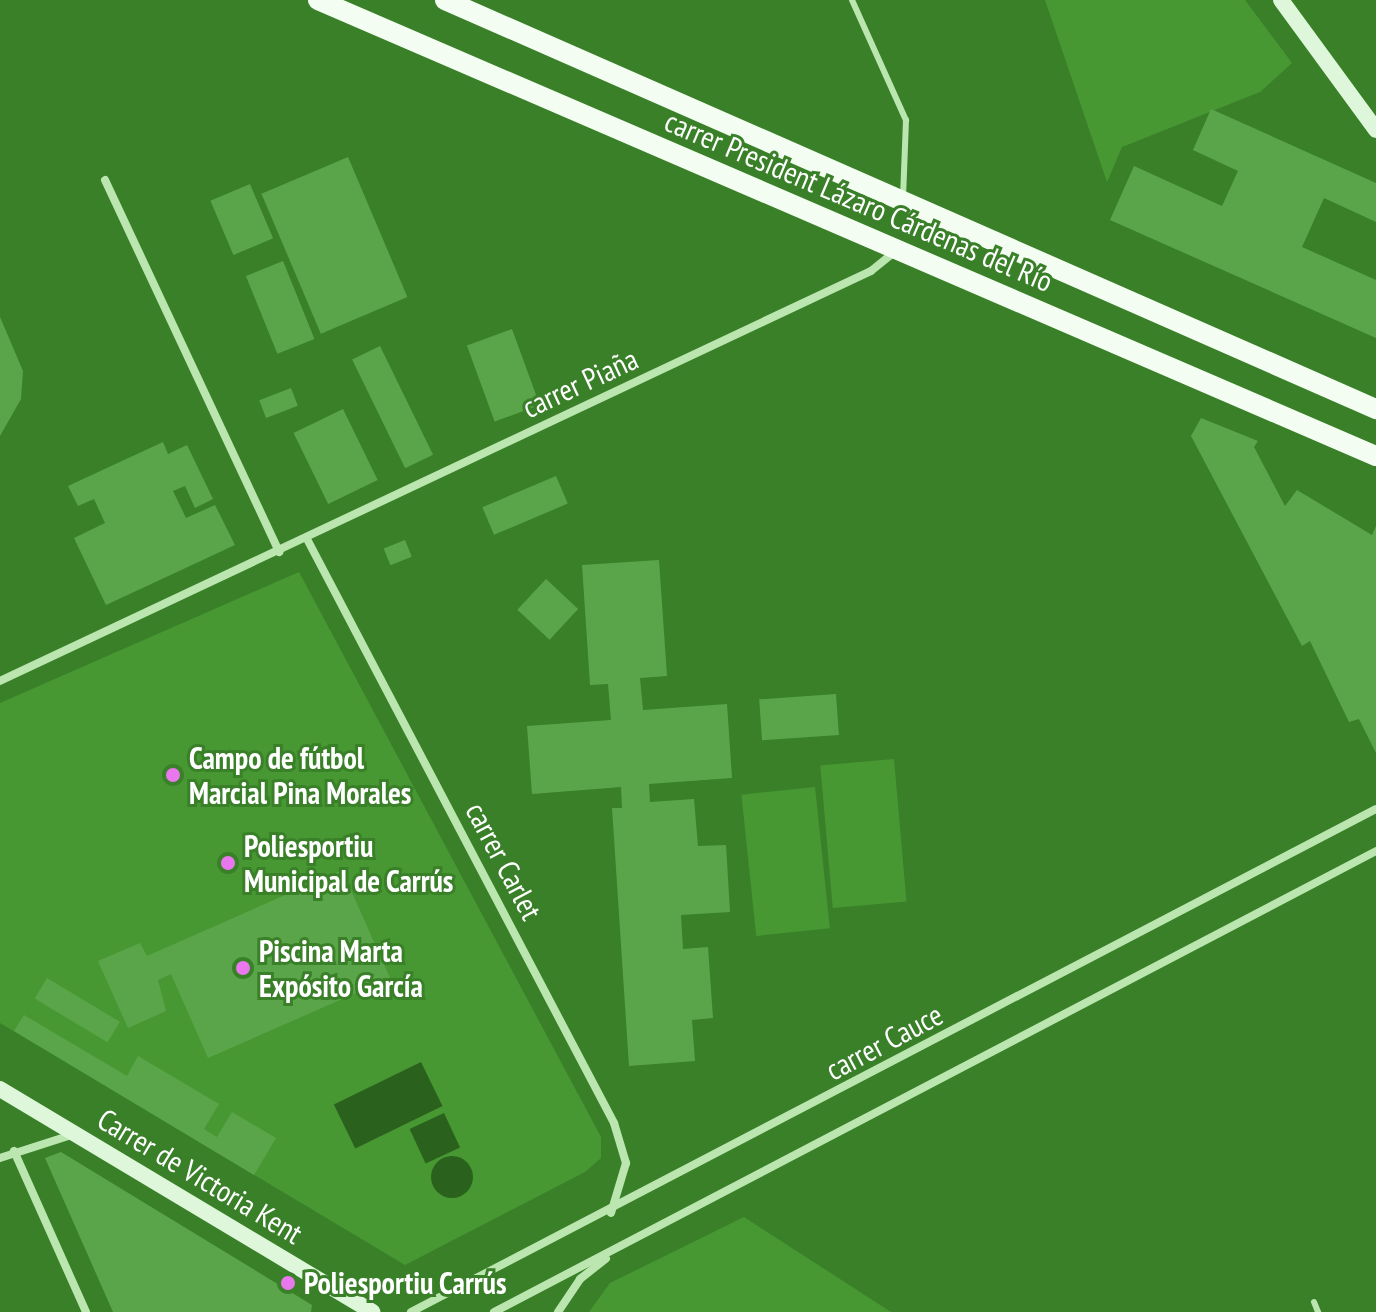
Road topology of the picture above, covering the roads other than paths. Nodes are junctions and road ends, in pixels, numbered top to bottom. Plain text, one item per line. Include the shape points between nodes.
1 (318, 0) edge
2 (445, 0) edge
3 (852, 0) edge
4 (1281, 0) edge
5 (1376, 130) edge
6 (105, 180) dead end
7 (902, 202) junction
8 (898, 250) junction
9 (1376, 409) edge
10 (1376, 456) edge
11 (307, 539) junction
12 (279, 552) junction
13 (0, 681) edge
14 (1376, 809) edge
15 (1376, 851) edge
16 (0, 1089) edge
17 (74, 1134) junction
18 (14, 1151) junction
19 (0, 1158) edge
20 (611, 1213) junction
21 (613, 1254) junction
22 (1314, 1302) dead end
23 (86, 1312) edge
24 (372, 1312) edge
25 (411, 1312) edge
26 (494, 1312) edge
27 (558, 1312) edge
28 (1318, 1312) edge

1 - 8 main road, carrer President Lázaro Cárdenas del Río
2 - 7 main road, carrer President Lázaro Cárdenas del Río
3 - 7 lane via 906,120
4 - 5 street
6 - 12 street
7 - 9 main road, carrer President Lázaro Cárdenas del Río
8 - 10 main road, carrer President Lázaro Cárdenas del Río
8 - 11 street, carrer Piaña via 871,271
11 - 12 street, carrer Piaña
11 - 20 street, carrer Carlet via 614,1123 626,1163
12 - 13 street, carrer Piaña
14 - 20 street, carrer Cauce
15 - 21 street, carrer Cauce
16 - 17 street, Carrer de Victoria Kent
17 - 18 street
17 - 24 street, Carrer de Victoria Kent
18 - 19 street
18 - 23 street
20 - 25 street, carrer Cauce
21 - 26 street, carrer Cauce
21 - 27 street, carrer Cauce via 580,1279
22 - 28 lane

